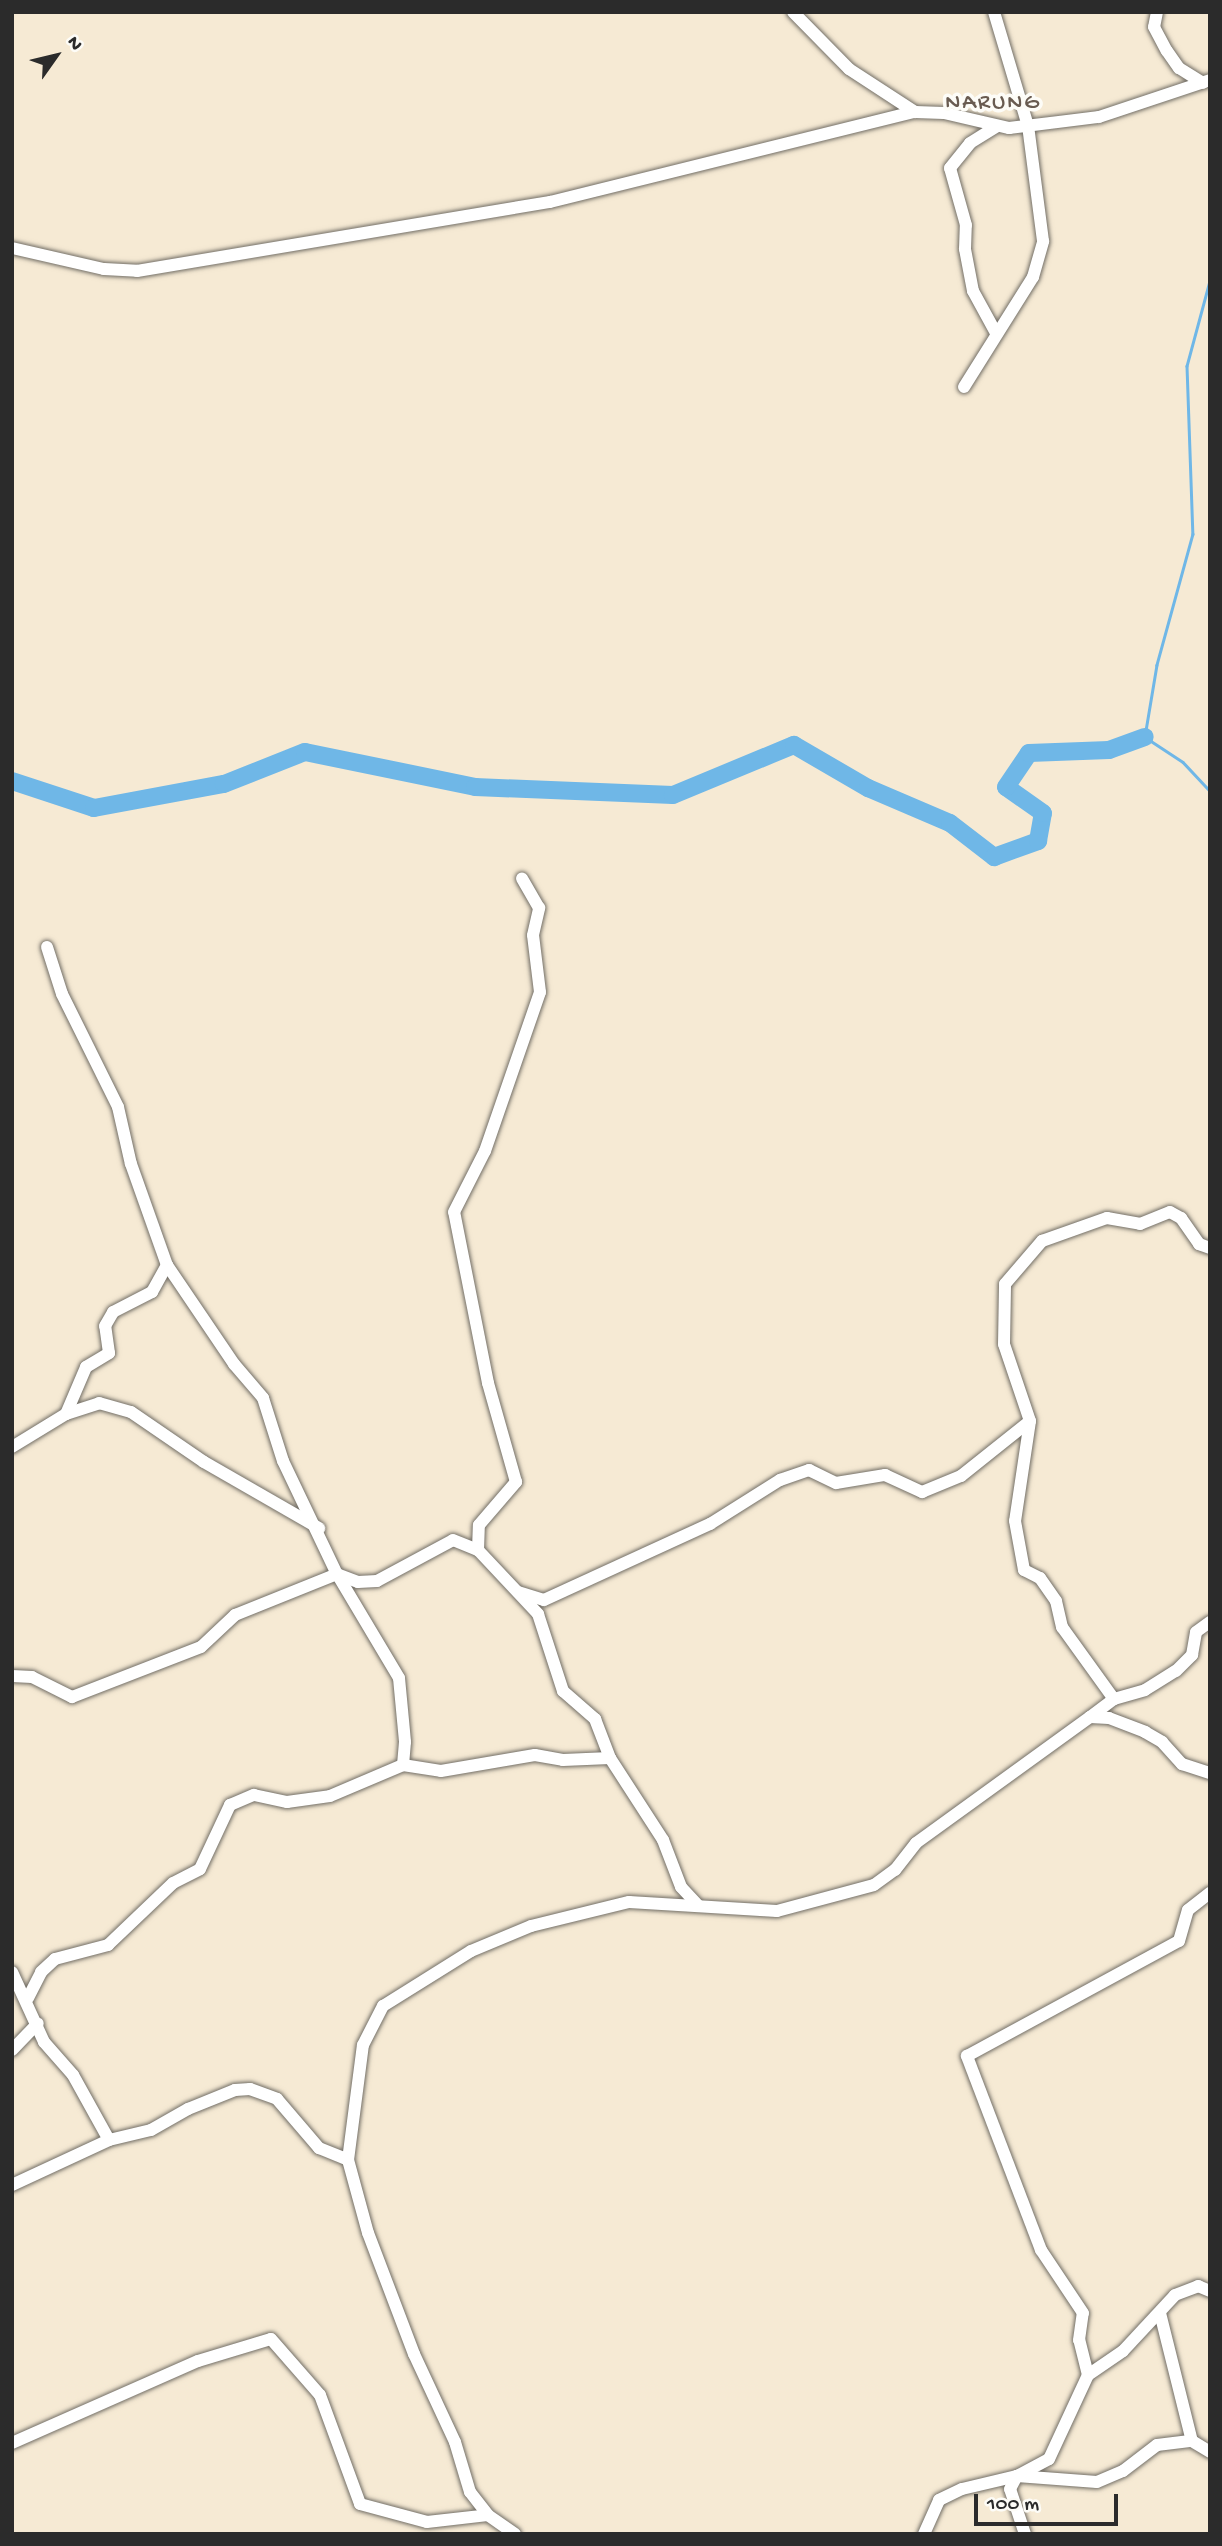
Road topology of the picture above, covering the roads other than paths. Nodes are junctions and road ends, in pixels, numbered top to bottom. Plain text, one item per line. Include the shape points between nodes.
1 (793, 12) edge
2 (994, 12) edge
3 (1157, 12) edge
4 (1206, 81) edge
5 (915, 112) junction
6 (1028, 126) junction
7 (996, 127) junction
8 (12, 248) edge
9 (996, 333) junction
10 (964, 387) dead end
11 (522, 879) dead end
12 (47, 947) dead end
13 (1210, 1248) edge
14 (167, 1265) junction
15 (66, 1414) junction
16 (1030, 1421) junction
17 (12, 1447) edge
18 (319, 1528) junction
19 (478, 1550) junction
20 (337, 1574) junction
21 (515, 1591) junction
22 (1210, 1622) edge
23 (12, 1676) edge
24 (1114, 1699) junction
25 (1090, 1717) junction
26 (610, 1758) junction
27 (403, 1765) junction
28 (1210, 1773) edge
29 (1210, 1893) edge
30 (699, 1906) junction
31 (12, 1972) edge
32 (27, 1998) junction
33 (38, 2022) junction
34 (12, 2049) edge
35 (108, 2140) junction
36 (348, 2160) junction
37 (12, 2185) edge
38 (1210, 2291) edge
39 (1160, 2313) junction
40 (1088, 2375) junction
41 (1192, 2441) junction
42 (12, 2443) edge
43 (1210, 2452) edge
44 (1017, 2476) junction
45 (488, 2515) junction
46 (515, 2534) edge
47 (924, 2534) edge
48 (1025, 2534) edge

1 - 5 street via 849,69
2 - 6 street
3 - 4 street via 1154,27 1179,68
4 - 6 street via 1099,117
5 - 7 street via 944,113
5 - 8 street via 550,202 137,271 104,269
6 - 7 street
6 - 9 street via 1038,184 1041,251 1033,277
7 - 9 street via 970,143 950,168 966,225 965,249 974,291
9 - 10 street
11 - 19 street via 539,908 533,935 540,992 485,1152 454,1212 488,1383 516,1482 479,1525
12 - 14 street via 62,994 118,1107 131,1164
13 - 16 street via 1199,1244 1181,1218 1170,1212 1140,1224 1107,1218 1042,1241 1005,1283 1004,1344
14 - 15 street via 152,1292 113,1312 106,1326 109,1353 86,1367
14 - 18 street via 234,1364 263,1398 283,1461
15 - 17 street
15 - 18 street via 99,1403 131,1412 216,1469
16 - 21 street via 961,1476 922,1492 886,1475 836,1483 809,1470 780,1480 710,1524 544,1600
16 - 24 street via 1015,1521 1024,1570 1040,1578 1056,1601 1062,1627
18 - 20 street
19 - 20 street via 453,1540 377,1581 358,1582
19 - 21 street
20 - 23 street via 236,1615 201,1647 72,1697 32,1677
20 - 27 street via 399,1678
21 - 26 street via 538,1614 554,1675 563,1691 595,1719
22 - 24 street via 1196,1632 1192,1655 1176,1671 1145,1690
24 - 25 street
25 - 28 street via 1109,1718 1145,1732 1162,1742 1182,1764
25 - 30 street via 916,1843 895,1870 874,1885 777,1911
26 - 27 street via 563,1760 535,1755 441,1771
26 - 30 street via 663,1840 681,1887
27 - 32 street via 330,1796 287,1802 254,1795 230,1805 200,1868 173,1883 108,1945 55,1959 41,1972
29 - 40 street via 1188,1910 1179,1941 967,2056 1041,2250 1083,2313 1079,2340
30 - 36 street via 629,1902 531,1926 471,1951 401,1991 383,2006 363,2045
31 - 32 street
32 - 33 street
33 - 34 street
33 - 35 street via 44,2042 73,2075
35 - 36 street via 151,2130 188,2109 235,2090 250,2089 277,2099 319,2148
35 - 37 street
36 - 45 street via 368,2233 414,2354 455,2442 470,2492
38 - 39 street via 1198,2286 1175,2295
39 - 40 street via 1123,2351
39 - 41 street
40 - 44 street via 1049,2459
41 - 43 street
41 - 44 street via 1157,2445 1123,2471 1097,2482
42 - 45 street via 198,2361 271,2339 320,2395 360,2504 427,2522
44 - 47 street via 939,2500
44 - 48 street via 1010,2489
45 - 46 street

